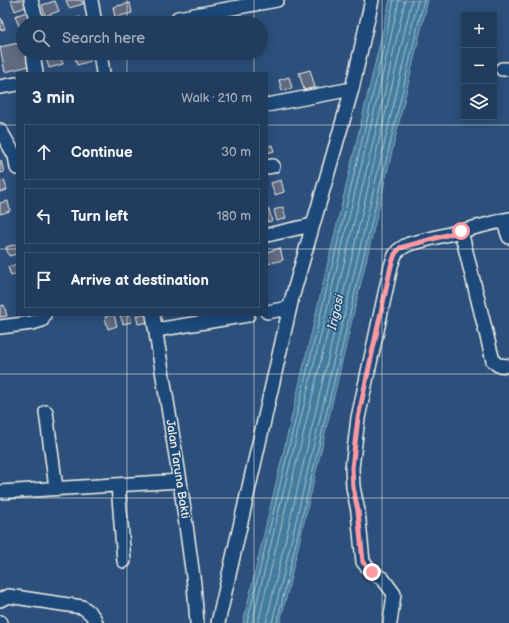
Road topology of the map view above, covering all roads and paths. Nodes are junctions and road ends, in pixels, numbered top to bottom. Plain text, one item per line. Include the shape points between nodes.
1 (31, 0) edge
2 (91, 0) edge
3 (277, 0) edge
4 (372, 0) edge
5 (36, 16) edge
6 (94, 16) edge
7 (189, 16) edge
8 (34, 60) edge
9 (100, 60) edge
10 (36, 72) edge
11 (101, 72) edge
12 (16, 84) edge
13 (0, 87) edge
14 (352, 89) junction
15 (268, 105) edge
16 (0, 130) edge
17 (16, 160) edge
18 (506, 220) edge
19 (312, 225) junction
20 (461, 231) junction
21 (268, 235) edge
22 (509, 238) edge
23 (289, 308) junction
24 (268, 312) edge
25 (44, 316) edge
26 (153, 316) edge
27 (242, 316) edge
28 (0, 327) edge
29 (156, 330) junction
30 (509, 366) edge
31 (46, 412) dead end
32 (180, 481) junction
33 (118, 484) junction
34 (56, 488) junction
35 (0, 492) edge
36 (124, 562) dead end
37 (0, 600) edge
38 (96, 623) edge
39 (197, 623) edge
40 (218, 623) edge
41 (390, 623) edge

1 - 5 street
2 - 6 street
3 - 7 street
4 - 14 street
8 - 10 street
9 - 11 street
12 - 13 street
14 - 15 street
14 - 19 street
16 - 17 street
18 - 20 street
18 - 22 street
19 - 21 street
19 - 23 street
20 - 30 street via 493,361 498,365
20 - 41 street via 409,244 395,254 358,418 352,468 363,562 383,579 394,594
23 - 24 street
23 - 40 street
25 - 28 street via 42,320 32,323
26 - 29 street, Jalan Taruna Bakti
27 - 29 street
29 - 32 street, Jalan Taruna Bakti
31 - 34 street
32 - 33 street
32 - 39 street, Jalan Taruna Bakti
33 - 34 street
33 - 36 street
34 - 35 street
37 - 38 street via 8,596 82,607

